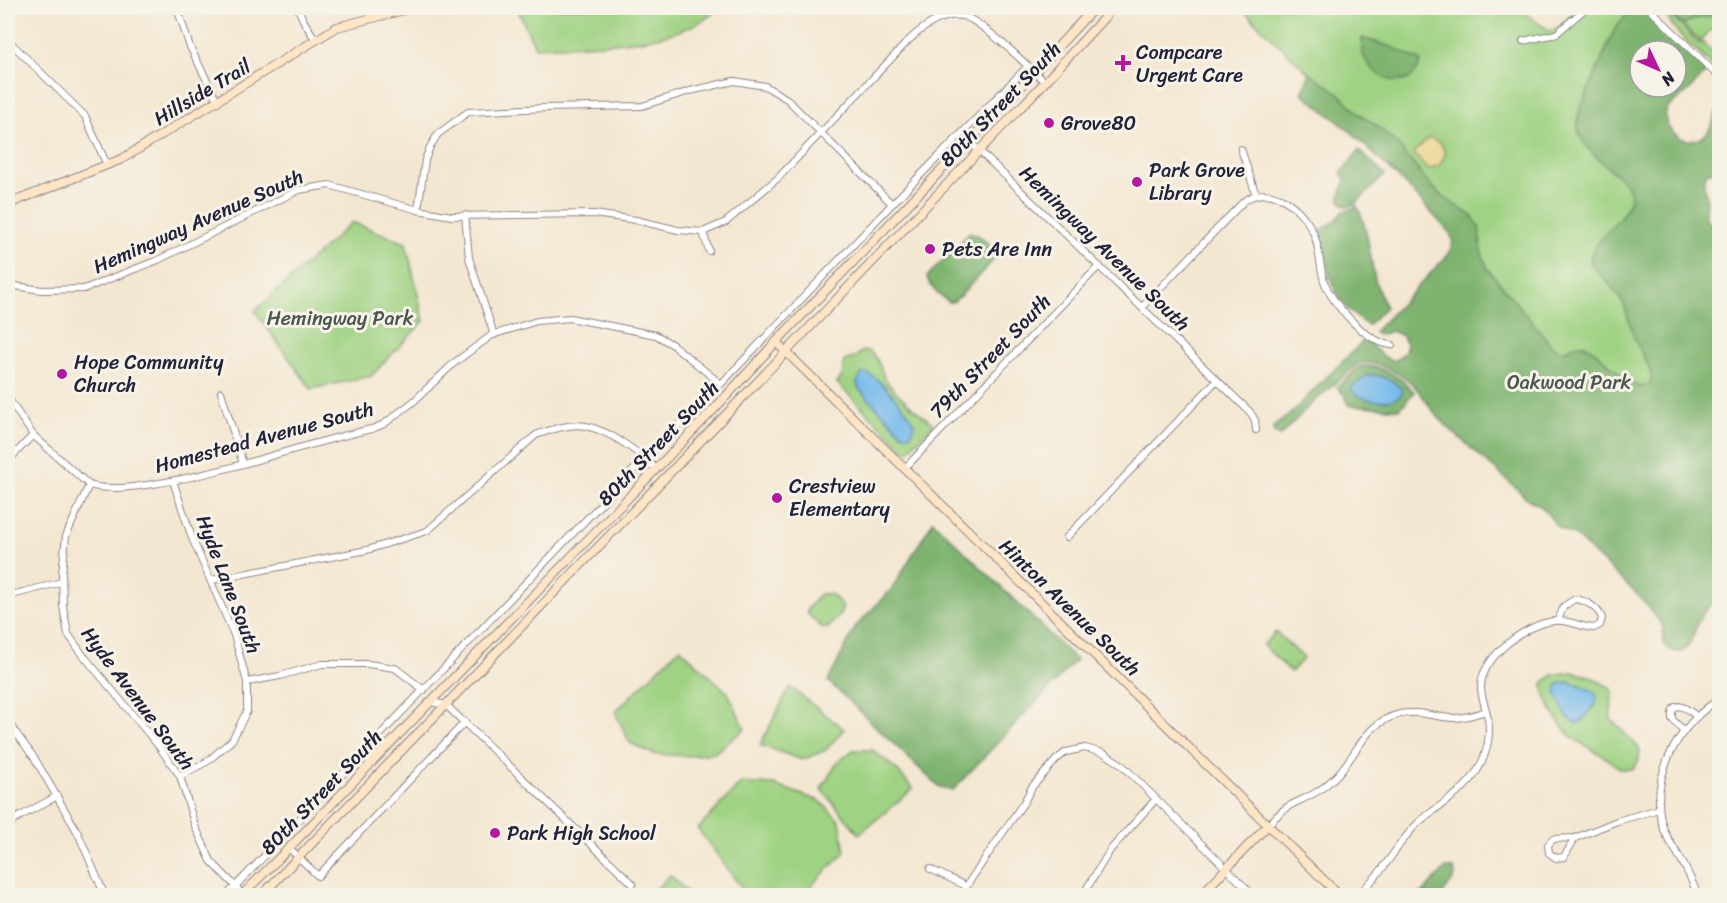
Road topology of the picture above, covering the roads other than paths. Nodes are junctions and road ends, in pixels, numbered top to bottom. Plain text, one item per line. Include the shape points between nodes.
1 (177, 8) edge
2 (298, 8) edge
3 (412, 8) edge
4 (1094, 8) edge
5 (1113, 8) edge
6 (1586, 8) edge
7 (1649, 8) edge
8 (315, 39) junction
9 (8, 40) edge
10 (1523, 41) dead end
11 (1031, 69) junction
12 (1719, 78) edge
13 (1045, 82) junction
14 (218, 102) junction
15 (821, 133) junction
16 (969, 141) junction
17 (1241, 149) dead end
18 (979, 150) junction
19 (107, 165) junction
20 (1256, 195) junction
21 (8, 204) edge
22 (892, 204) junction
23 (418, 210) junction
24 (465, 215) junction
25 (703, 232) junction
26 (709, 251) dead end
27 (1099, 266) junction
28 (8, 285) edge
29 (1142, 307) junction
30 (494, 334) junction
31 (776, 342) junction
32 (1392, 345) dead end
33 (786, 351) junction
34 (1217, 380) junction
35 (721, 384) junction
36 (221, 392) dead end
37 (8, 398) edge
38 (1256, 430) dead end
39 (33, 435) junction
40 (645, 458) junction
41 (8, 461) edge
42 (243, 464) junction
43 (905, 468) junction
44 (656, 469) junction
45 (173, 481) junction
46 (89, 485) junction
47 (1067, 537) dead end
48 (212, 580) junction
49 (62, 582) junction
50 (8, 596) edge
51 (1558, 620) junction
52 (247, 682) junction
53 (424, 690) junction
54 (1719, 699) edge
55 (431, 702) junction
56 (446, 705) junction
57 (1486, 711) junction
58 (1697, 717) junction
59 (8, 722) edge
60 (465, 722) junction
61 (1684, 730) junction
62 (180, 776) junction
63 (57, 796) junction
64 (1156, 799) junction
65 (1659, 809) junction
66 (8, 823) edge
67 (1268, 825) junction
68 (1575, 838) junction
69 (289, 848) junction
70 (299, 858) junction
71 (1226, 868) junction
72 (930, 869) dead end
73 (633, 884) dead end
74 (235, 886) junction
75 (966, 886) junction
76 (103, 893) edge
77 (243, 895) edge
78 (93, 896) edge
79 (226, 896) edge
80 (261, 896) edge
81 (962, 896) edge
82 (1082, 896) edge
83 (1200, 896) edge
84 (1254, 896) edge
85 (1340, 896) edge
86 (1357, 896) edge
87 (1698, 896) edge

1 - 14 street via 190,47
2 - 8 street
3 - 8 main road, Hillside Trail via 345,24
4 - 11 main road, 80th Street South
5 - 13 main road, 80th Street South
6 - 10 street via 1556,34
7 - 12 street
8 - 14 main road, Hillside Trail
9 - 19 street via 85,116
11 - 13 street
11 - 15 street via 977,23 963,15 948,16 924,27 909,40
11 - 16 main road, 80th Street South
11 - 22 street, 80th Street South
13 - 18 main road, 80th Street South
14 - 19 main road, Hillside Trail
15 - 22 street
15 - 23 street via 778,93 765,86 734,81 642,106 468,112 438,134 430,147
15 - 25 street via 743,209
16 - 18 street, Hemingway Avenue South
16 - 31 main road, 80th Street South
17 - 20 street
18 - 27 street, Hemingway Avenue South
18 - 33 main road, 80th Street South
19 - 21 main road, Hillside Trail
20 - 29 street via 1243,202
20 - 32 street via 1281,198 1306,220 1315,238 1325,284 1336,304 1371,339
22 - 35 street, 80th Street South
23 - 24 street, Hemingway Avenue South
23 - 28 street, Hemingway Avenue South via 329,185 316,186 299,190 158,260 84,289 42,290
24 - 25 street, Hemingway Avenue South via 594,214
24 - 30 street via 469,258
25 - 26 street
27 - 29 street, Hemingway Avenue South
27 - 43 street, 79th Street South
29 - 34 street, Hemingway Avenue South
30 - 35 street, Homestead Avenue South via 537,321 570,318 632,329 656,335 673,345
30 - 42 street, Homestead Avenue South via 384,424
31 - 33 main road, Hinton Avenue South
31 - 44 main road, 80th Street South
33 - 43 main road, Hinton Avenue South
33 - 56 main road, 80th Street South
34 - 38 street, Hemingway Avenue South via 1250,412
34 - 47 street
35 - 40 street, 80th Street South
36 - 42 street
37 - 39 street
39 - 41 street
39 - 46 street
40 - 44 street
40 - 48 street via 615,438 585,426 551,429 536,435 427,531 367,550
40 - 53 street, 80th Street South
42 - 45 street, Homestead Avenue South
43 - 67 main road, Hinton Avenue South
44 - 55 main road, 80th Street South
45 - 46 street, Homestead Avenue South via 136,486
45 - 48 street, Hyde Lane South via 192,538
46 - 49 street, Hyde Avenue South via 66,536
48 - 52 street, Hyde Lane South
49 - 50 street
49 - 62 street, Hyde Avenue South via 68,634
51 - 51 street via 1593,628 1599,626 1602,618 1597,610 1577,599 1566,604
51 - 57 street via 1525,631 1492,659 1481,684
52 - 53 street via 322,664 368,664 395,668
52 - 62 street, Hyde Lane South via 247,711 232,740 208,761
53 - 74 street, 80th Street South
54 - 58 street
55 - 56 street
55 - 69 main road, 80th Street South
56 - 60 street
56 - 70 main road, 80th Street South
57 - 67 street via 1459,718 1414,712 1386,719 1365,735 1331,782 1287,807
57 - 86 street via 1487,742 1475,775 1414,827
58 - 61 street
58 - 61 street via 1686,707 1675,708 1672,719
59 - 63 street
60 - 70 street via 318,876
60 - 73 street
61 - 65 street via 1665,768
62 - 74 street, Hyde Avenue South via 195,826 211,861
63 - 66 street
63 - 76 street via 85,848
64 - 71 street
64 - 75 street via 1121,764 1095,750 1066,752 1032,787
64 - 82 street via 1111,849
65 - 68 street
65 - 87 street via 1666,835
67 - 71 main road
67 - 85 main road, Hinton Avenue South
68 - 68 street via 1553,838 1549,851 1556,858 1564,857
69 - 70 street
69 - 77 main road, 80th Street South
70 - 80 main road, 80th Street South
71 - 83 main road
71 - 84 street
72 - 75 street
74 - 77 street, Hyde Avenue South
74 - 79 street, 80th Street South
75 - 81 street
76 - 78 street

